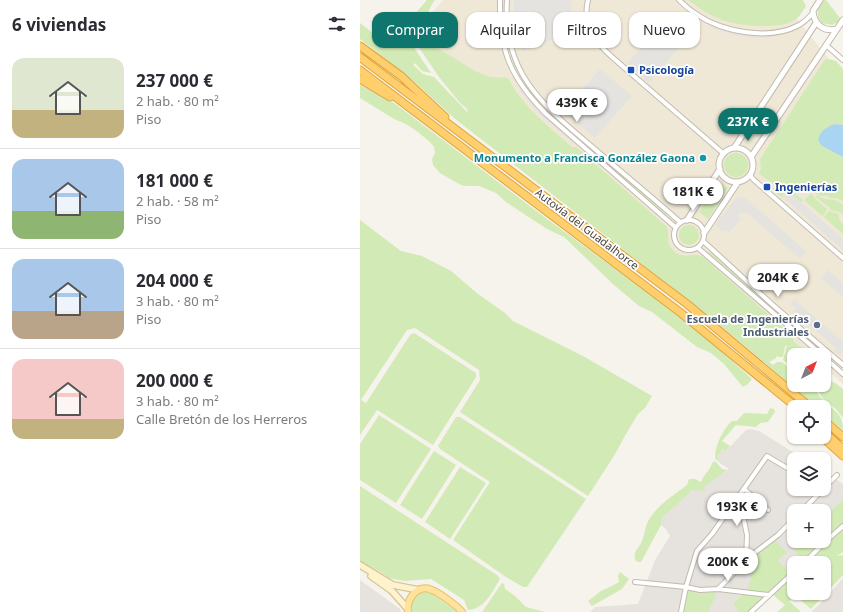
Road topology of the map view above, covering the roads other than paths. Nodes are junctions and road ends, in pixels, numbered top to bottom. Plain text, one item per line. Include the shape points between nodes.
1 (500, 0) edge
2 (507, 0) edge
3 (588, 0) edge
4 (679, 0) edge
5 (819, 0) edge
6 (813, 13) junction
7 (843, 20) edge
8 (816, 23) junction
9 (837, 28) junction
10 (826, 45) junction
11 (360, 46) edge
12 (360, 58) edge
13 (843, 60) edge
14 (360, 70) edge
15 (360, 79) edge
16 (462, 134) junction
17 (734, 148) junction
18 (724, 154) junction
19 (751, 157) junction
20 (720, 169) junction
21 (499, 175) junction
22 (750, 175) junction
23 (738, 182) junction
24 (688, 220) junction
25 (680, 222) junction
26 (675, 227) junction
27 (704, 233) junction
28 (703, 241) junction
29 (698, 248) junction
30 (843, 258) edge
31 (814, 348) edge
32 (742, 362) junction
33 (831, 363) edge
34 (843, 365) edge
35 (843, 374) edge
36 (788, 400) edge
37 (802, 400) edge
38 (787, 404) edge
39 (831, 426) edge
40 (843, 437) edge
41 (831, 438) edge
42 (830, 444) edge
43 (843, 448) edge
44 (843, 456) edge
45 (787, 468) edge
46 (837, 475) dead end
47 (831, 481) edge
48 (744, 489) junction
49 (740, 494) junction
50 (817, 496) edge
51 (809, 504) edge
52 (768, 510) dead end
53 (787, 526) edge
54 (843, 526) edge
55 (811, 556) edge
56 (746, 560) junction
57 (360, 566) edge
58 (787, 578) edge
59 (635, 582) dead end
60 (686, 587) junction
61 (718, 589) junction
62 (419, 590) junction
63 (769, 595) junction
64 (408, 610) edge
65 (462, 612) edge
66 (681, 612) edge
67 (751, 612) edge

1 - 26 street via 501,36 505,52 515,77 531,98
2 - 25 street via 506,15 510,42 517,65 530,88 559,118
3 - 18 street via 587,19 598,43
4 - 6 street via 695,14 710,22 749,33 787,30 799,25
5 - 6 street
6 - 8 street
7 - 9 street
8 - 9 street via 821,28
8 - 17 street
9 - 10 street
10 - 13 street
10 - 19 street
11 - 16 highway via 406,80
12 - 16 highway, Autovía del Guadalhorce
14 - 21 highway, Autovía del Guadalhorce
15 - 21 highway
16 - 37 highway, Autovía del Guadalhorce via 687,304
17 - 18 street
17 - 19 street via 744,150
18 - 20 street via 719,164
19 - 22 street via 753,166
20 - 23 street via 725,178
20 - 24 street
21 - 32 highway, Autovía del Guadalhorce via 681,312
22 - 23 street
22 - 30 street
23 - 27 street
24 - 25 street
24 - 27 street via 700,225
25 - 26 street
26 - 29 street via 673,236 676,245 684,250
27 - 28 street
28 - 29 street
28 - 34 street
29 - 31 street
32 - 36 highway, Autovía del Guadalhorce
32 - 38 highway
33 - 35 street
39 - 40 highway
41 - 43 highway
42 - 44 highway
45 - 48 street via 767,456
46 - 47 street
48 - 49 street
48 - 52 street
49 - 56 street via 747,535
49 - 60 street via 697,552
50 - 51 street
53 - 56 street
54 - 55 street
56 - 61 street
57 - 62 main road via 393,584
57 - 64 main road via 392,591
58 - 63 street
59 - 60 street
60 - 61 street via 700,590
60 - 66 street
61 - 63 street
62 - 64 main road via 412,595 407,604
62 - 65 main road via 432,590
63 - 67 street

